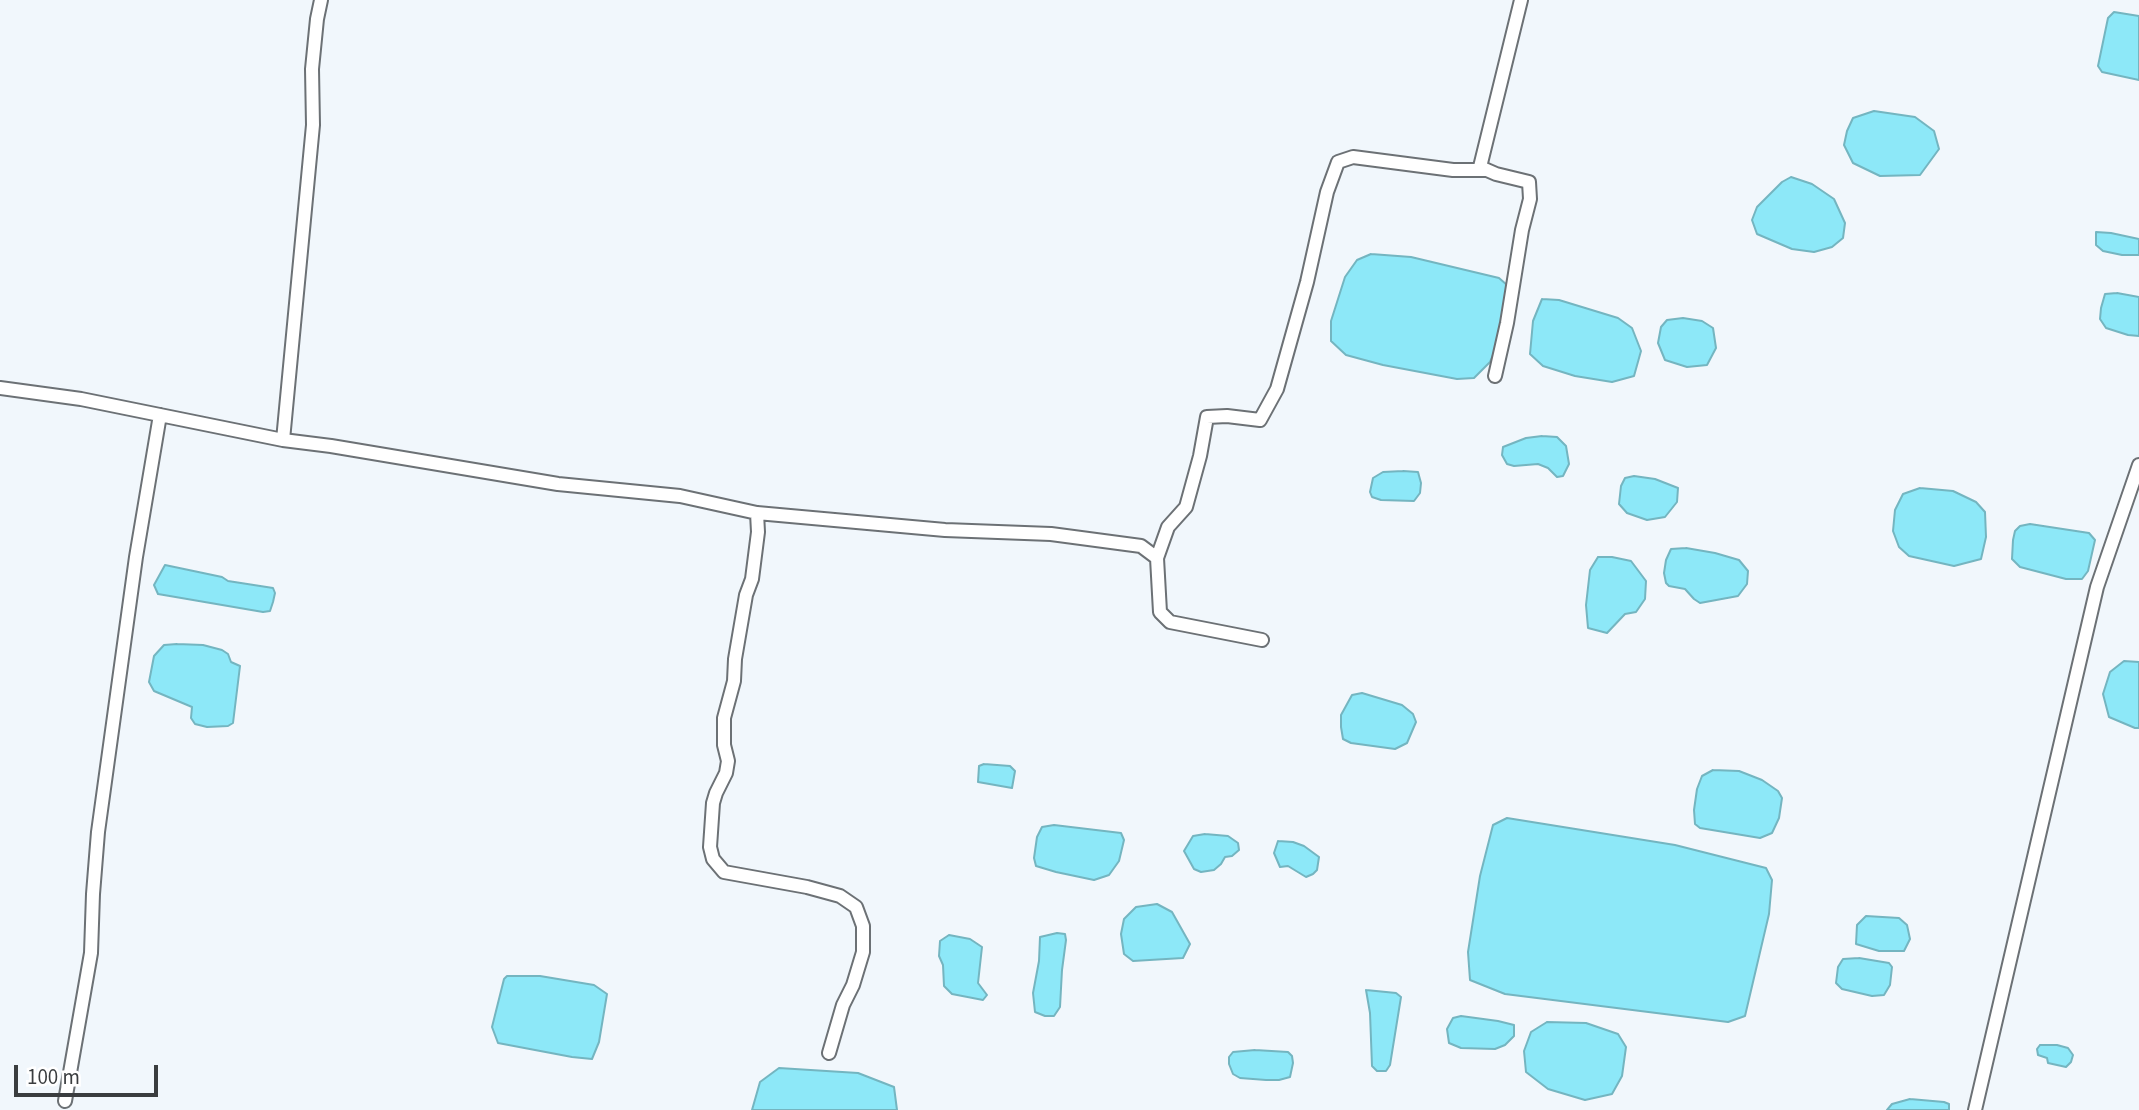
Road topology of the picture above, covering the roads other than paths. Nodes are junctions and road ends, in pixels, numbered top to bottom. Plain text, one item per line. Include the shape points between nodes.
1 (321, 0) edge
2 (1521, 0) edge
3 (1485, 170) junction
4 (1495, 376) dead end
5 (0, 388) edge
6 (160, 415) junction
7 (283, 440) junction
8 (2139, 465) edge
9 (757, 513) junction
10 (1157, 558) junction
11 (1262, 640) dead end
12 (829, 1054) dead end
13 (65, 1101) dead end
14 (1975, 1110) edge

1 - 7 street
2 - 3 street via 1484,147 1480,167
3 - 4 street via 1530,183
3 - 10 street via 1353,156 1338,162 1326,192 1277,389 1260,420 1207,417 1186,508 1168,527
5 - 6 street
6 - 7 street
6 - 13 street via 135,557 97,832 91,953
7 - 9 street via 558,484 680,496
8 - 14 street via 2097,587
9 - 10 street via 945,530 1051,534 1141,546
9 - 12 street via 752,579 724,718 728,761 713,803 710,847 724,872 807,887 840,896 856,907 863,926 863,952
10 - 11 street via 1160,612 1170,622

